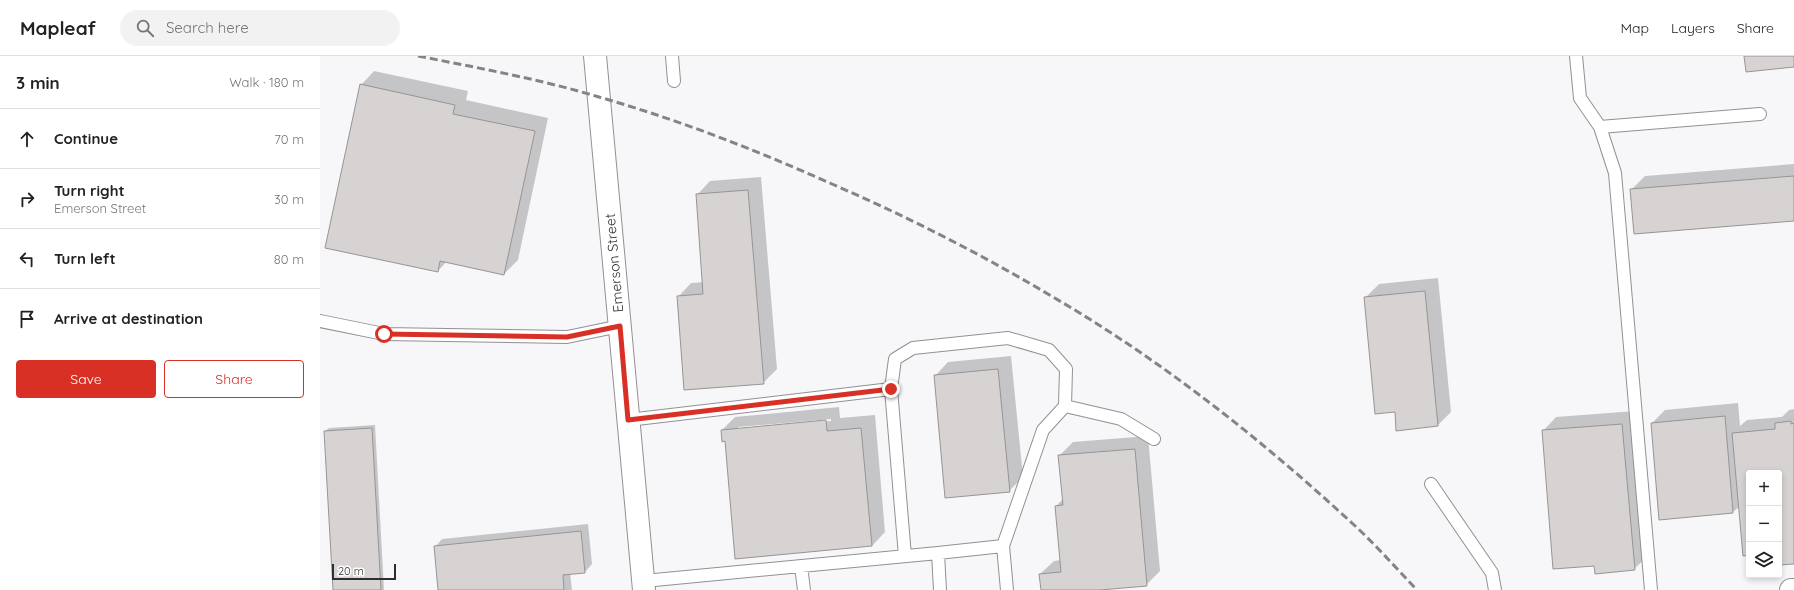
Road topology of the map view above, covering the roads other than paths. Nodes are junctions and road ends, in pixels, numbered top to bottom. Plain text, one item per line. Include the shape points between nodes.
1 (595, 56) edge
2 (672, 56) edge
3 (1576, 56) edge
4 (674, 81) dead end
5 (1760, 114) dead end
6 (1600, 127) junction
7 (320, 321) edge
8 (620, 326) junction
9 (891, 389) junction
10 (1065, 406) junction
11 (628, 420) junction
12 (1154, 439) dead end
13 (1431, 484) dead end
14 (1003, 546) junction
15 (938, 553) junction
16 (906, 556) junction
17 (801, 566) junction
18 (644, 586) edge
19 (804, 590) edge
20 (940, 590) edge
21 (1007, 590) edge
22 (1495, 590) edge
23 (1651, 590) edge
24 (1791, 590) edge
25 (1794, 590) edge

1 - 8 street, Emerson Street
2 - 4 lane
3 - 6 lane via 1580,98
5 - 6 lane
6 - 23 lane via 1615,173
7 - 8 lane via 392,334 567,337
8 - 11 street, Emerson Street
9 - 10 lane via 895,359 913,348 1008,338 1049,350 1066,369
9 - 11 lane
9 - 16 lane
10 - 12 lane via 1121,419
10 - 14 lane via 1043,430
11 - 18 street, Emerson Street
13 - 22 lane via 1492,573
14 - 15 lane
14 - 21 lane
15 - 16 lane
15 - 20 lane
16 - 17 lane
17 - 18 lane
17 - 19 lane
24 - 25 street

